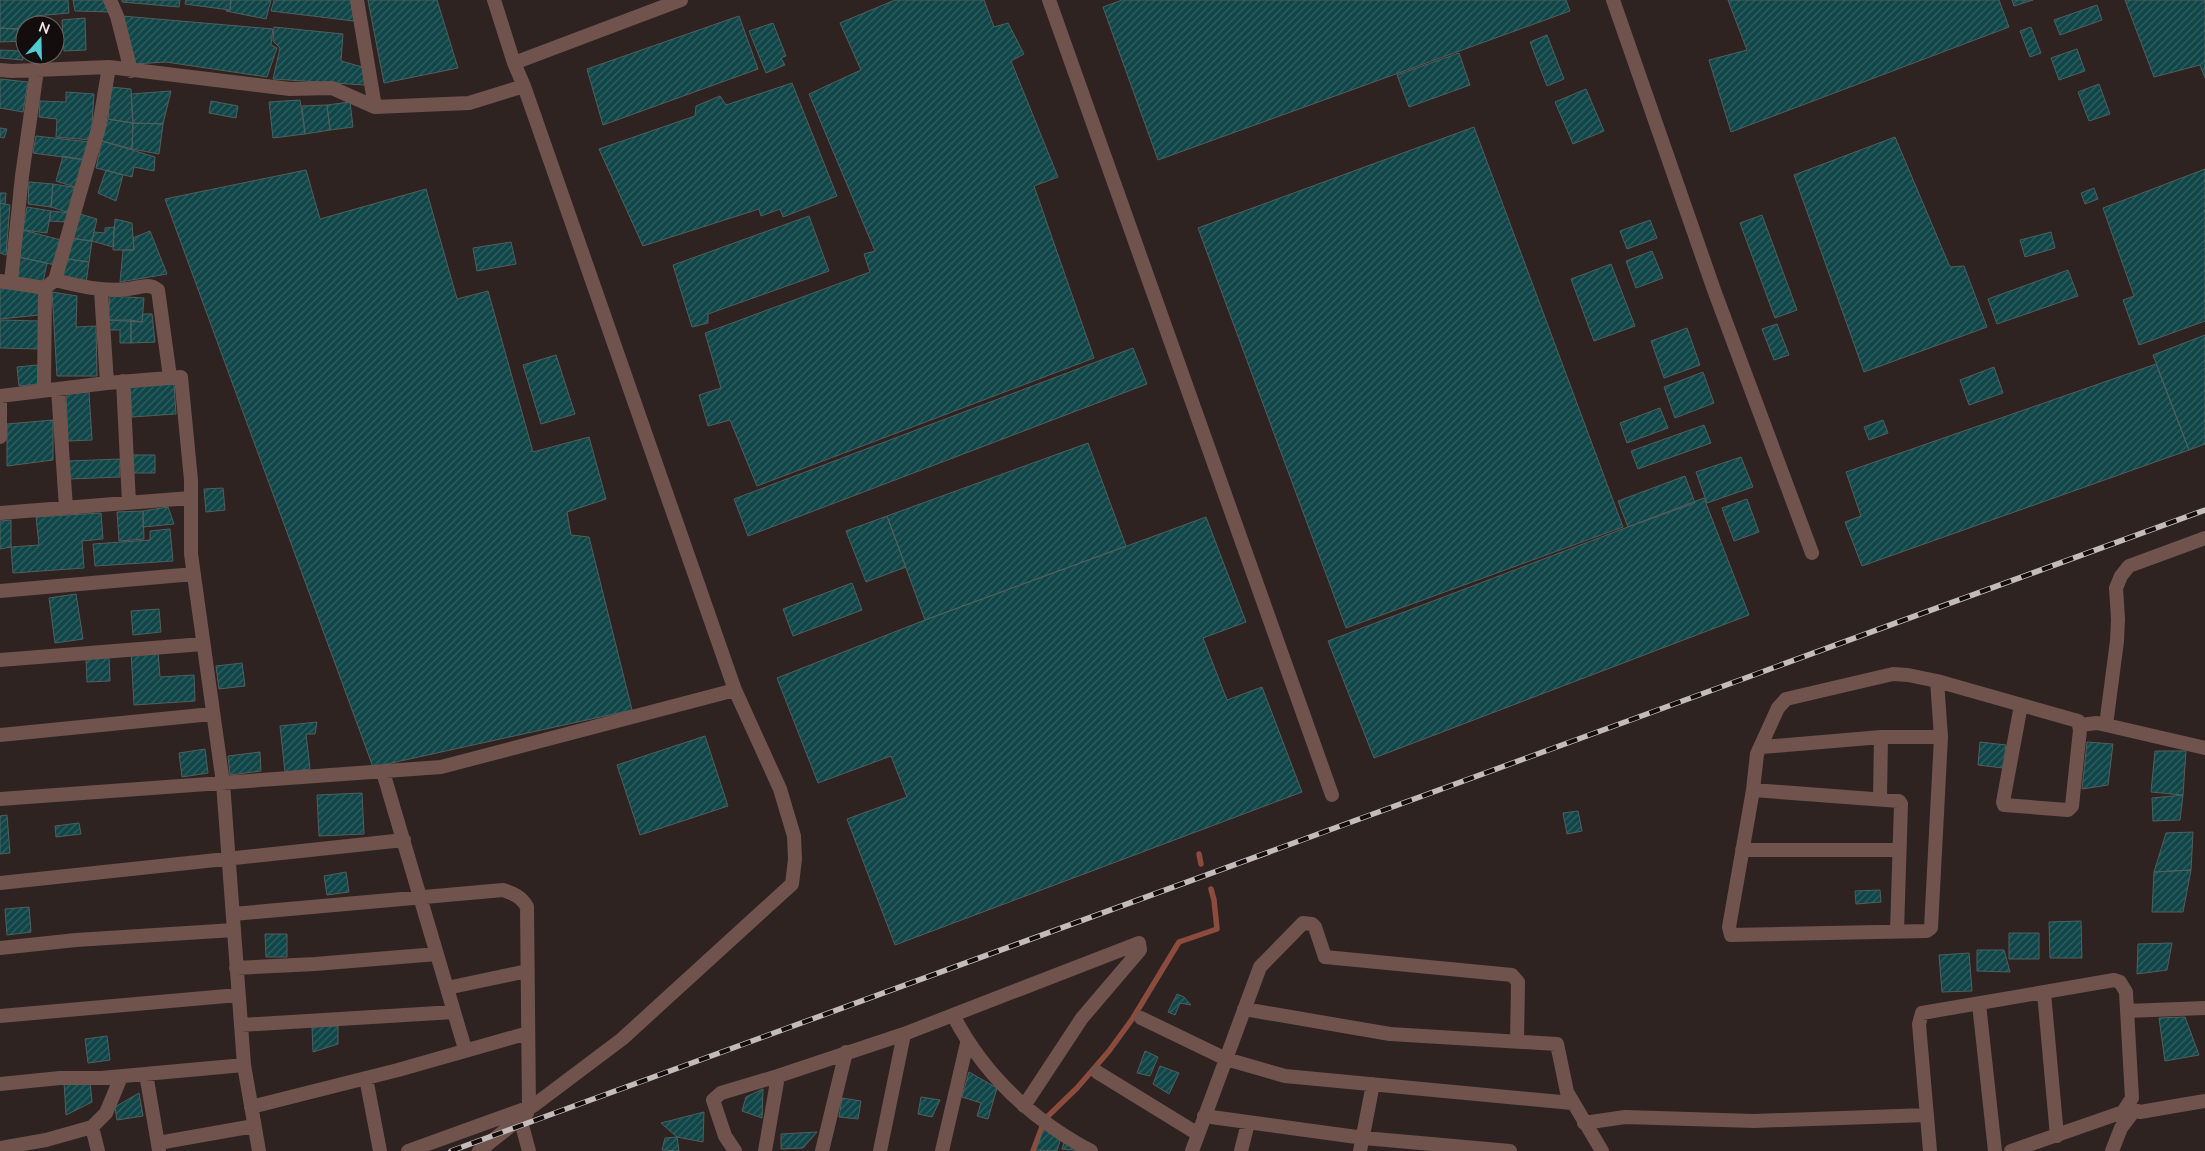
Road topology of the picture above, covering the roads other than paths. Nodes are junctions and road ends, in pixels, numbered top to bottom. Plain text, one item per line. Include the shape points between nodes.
1 (110, 0) edge
2 (357, 0) edge
3 (494, 0) edge
4 (681, 0) edge
5 (1049, 0) edge
6 (1613, 0) edge
7 (514, 63) junction
8 (108, 67) junction
9 (0, 70) edge
10 (37, 70) junction
11 (131, 71) junction
12 (524, 86) junction
13 (374, 107) junction
14 (6, 282) edge
15 (50, 284) junction
16 (102, 291) junction
17 (170, 378) junction
18 (123, 381) junction
19 (107, 383) junction
20 (51, 390) junction
21 (0, 396) edge
22 (0, 438) edge
23 (190, 498) junction
24 (129, 503) junction
25 (66, 508) junction
26 (0, 513) edge
27 (2205, 538) edge
28 (1812, 553) dead end
29 (194, 574) junction
30 (0, 591) edge
31 (203, 644) junction
32 (0, 660) edge
33 (1937, 681) junction
34 (735, 690) junction
35 (2022, 705) junction
36 (212, 714) junction
37 (2080, 725) junction
38 (2106, 725) junction
39 (0, 736) edge
40 (1941, 736) junction
41 (1881, 737) junction
42 (1762, 747) junction
43 (2205, 748) edge
44 (383, 772) junction
45 (223, 782) junction
46 (1753, 790) junction
47 (1332, 795) dead end
48 (0, 799) edge
49 (1880, 799) junction
50 (404, 840) junction
51 (1742, 850) junction
52 (1899, 850) junction
53 (230, 859) junction
54 (0, 883) edge
55 (421, 897) junction
56 (233, 914) junction
57 (234, 930) junction
58 (1897, 932) junction
59 (0, 948) edge
60 (437, 954) junction
61 (236, 968) junction
62 (527, 970) junction
63 (447, 988) junction
64 (2044, 993) junction
65 (238, 995) junction
66 (1978, 1004) junction
67 (2205, 1008) edge
68 (1244, 1009) junction
69 (2127, 1011) junction
70 (0, 1012) edge
71 (454, 1012) junction
72 (953, 1015) junction
73 (1141, 1018) dead end
74 (241, 1025) junction
75 (528, 1033) junction
76 (904, 1034) junction
77 (1517, 1041) junction
78 (967, 1043) junction
79 (465, 1049) junction
80 (846, 1052) junction
81 (1226, 1059) junction
82 (244, 1065) junction
83 (1097, 1072) dead end
84 (146, 1074) junction
85 (778, 1076) junction
86 (121, 1077) junction
87 (366, 1078) junction
88 (0, 1084) edge
89 (1373, 1084) junction
90 (2205, 1101) edge
91 (1572, 1103) junction
92 (1024, 1106) junction
93 (251, 1107) junction
94 (2131, 1109) junction
95 (524, 1113) junction
96 (1927, 1115) junction
97 (1204, 1116) junction
98 (1248, 1123) junction
99 (1584, 1123) junction
100 (92, 1126) junction
101 (254, 1126) junction
102 (1198, 1134) junction
103 (2057, 1136) junction
104 (1362, 1145) edge
105 (159, 1147) edge
106 (0, 1148) edge
107 (98, 1151) edge
108 (259, 1151) edge
109 (380, 1151) edge
110 (408, 1151) edge
111 (479, 1151) edge
112 (529, 1151) edge
113 (735, 1151) edge
114 (765, 1151) edge
115 (822, 1151) edge
116 (880, 1151) edge
117 (942, 1151) edge
118 (1091, 1151) edge
119 (1192, 1151) edge
120 (1241, 1151) edge
121 (1507, 1151) edge
122 (1602, 1151) edge
123 (1930, 1151) edge
124 (1995, 1151) edge
125 (2011, 1151) edge
126 (2112, 1151) edge

1 - 11 street
2 - 13 street
3 - 7 street
4 - 7 street
5 - 47 street
6 - 28 street via 1714,290
7 - 12 street
8 - 10 street
8 - 11 street
8 - 15 street via 99,126
9 - 10 street
10 - 14 street
11 - 13 street via 290,89 332,88
12 - 13 street via 469,103
12 - 34 street
14 - 15 street
15 - 16 street
15 - 20 street
16 - 17 street via 151,285 158,290
16 - 19 street
17 - 18 street
17 - 23 street via 180,376 182,380
18 - 19 street
18 - 24 street
19 - 20 street
20 - 21 street
20 - 25 street
21 - 22 street
23 - 24 street
23 - 29 street
24 - 25 street
25 - 26 street
27 - 38 street via 2129,566 2121,576 2116,588 2117,641
29 - 30 street
29 - 31 street
31 - 32 street
31 - 36 street
33 - 35 street
33 - 40 street
33 - 42 street via 1893,674 1786,699 1778,708
34 - 44 street via 441,766
34 - 95 street via 780,789 794,836 792,884 622,1039
35 - 37 street via 2078,721
35 - 37 street via 2004,805 2063,810 2072,806
36 - 39 street
36 - 45 street
37 - 38 street
38 - 43 street
40 - 41 street
40 - 58 street via 1932,926 1927,931
41 - 42 street
41 - 49 street
42 - 46 street via 1757,754
44 - 45 street
44 - 50 street
45 - 48 street
45 - 53 street
46 - 49 street
46 - 51 street
49 - 52 street via 1897,799 1901,804
50 - 53 street
50 - 55 street
51 - 52 street
51 - 58 street via 1729,927 1731,936
52 - 58 street
53 - 54 street
53 - 56 street
55 - 56 street
55 - 60 street
55 - 62 street via 503,890 514,894 527,907
56 - 57 street
57 - 59 street
57 - 61 street
60 - 61 street
60 - 63 street
61 - 65 street
62 - 63 street
62 - 75 street
63 - 71 street
64 - 66 street
64 - 69 street via 2114,980 2124,986
64 - 103 street
65 - 70 street
65 - 74 street
66 - 96 street via 1922,1013 1919,1024
66 - 124 street
67 - 69 street
68 - 77 street via 1390,1034
68 - 77 street via 1260,967 1303,923 1309,923 1314,927 1324,957 1512,975 1518,982
68 - 81 street
69 - 94 street
71 - 74 street
71 - 79 street
72 - 76 street
72 - 78 street
72 - 92 street via 1139,943 1140,950 1082,1018
73 - 81 street
74 - 82 street
75 - 79 street
75 - 95 street
76 - 80 street
76 - 116 street
77 - 91 street via 1557,1044
78 - 92 street
78 - 117 street
79 - 87 street
80 - 85 street
80 - 115 street
81 - 89 street via 1285,1076
81 - 97 street
82 - 84 street
82 - 93 street
83 - 102 street
84 - 86 street
84 - 105 street
85 - 113 street via 720,1093 713,1100 725,1136
85 - 114 street
86 - 88 street via 60,1078
86 - 100 street via 106,1113
87 - 93 street
87 - 109 street
89 - 91 street
89 - 104 street
90 - 94 street via 2140,1112
91 - 99 street
92 - 118 street via 1065,1137
93 - 101 street
94 - 103 street
94 - 126 street
95 - 110 street
95 - 111 street
95 - 112 street
96 - 99 street via 1754,1121 1624,1117
96 - 123 street
97 - 98 street
97 - 102 street
98 - 104 street
98 - 120 street
99 - 122 street
100 - 106 street via 46,1140
100 - 107 street
101 - 105 street
101 - 108 street
102 - 119 street
103 - 125 street
104 - 121 street

